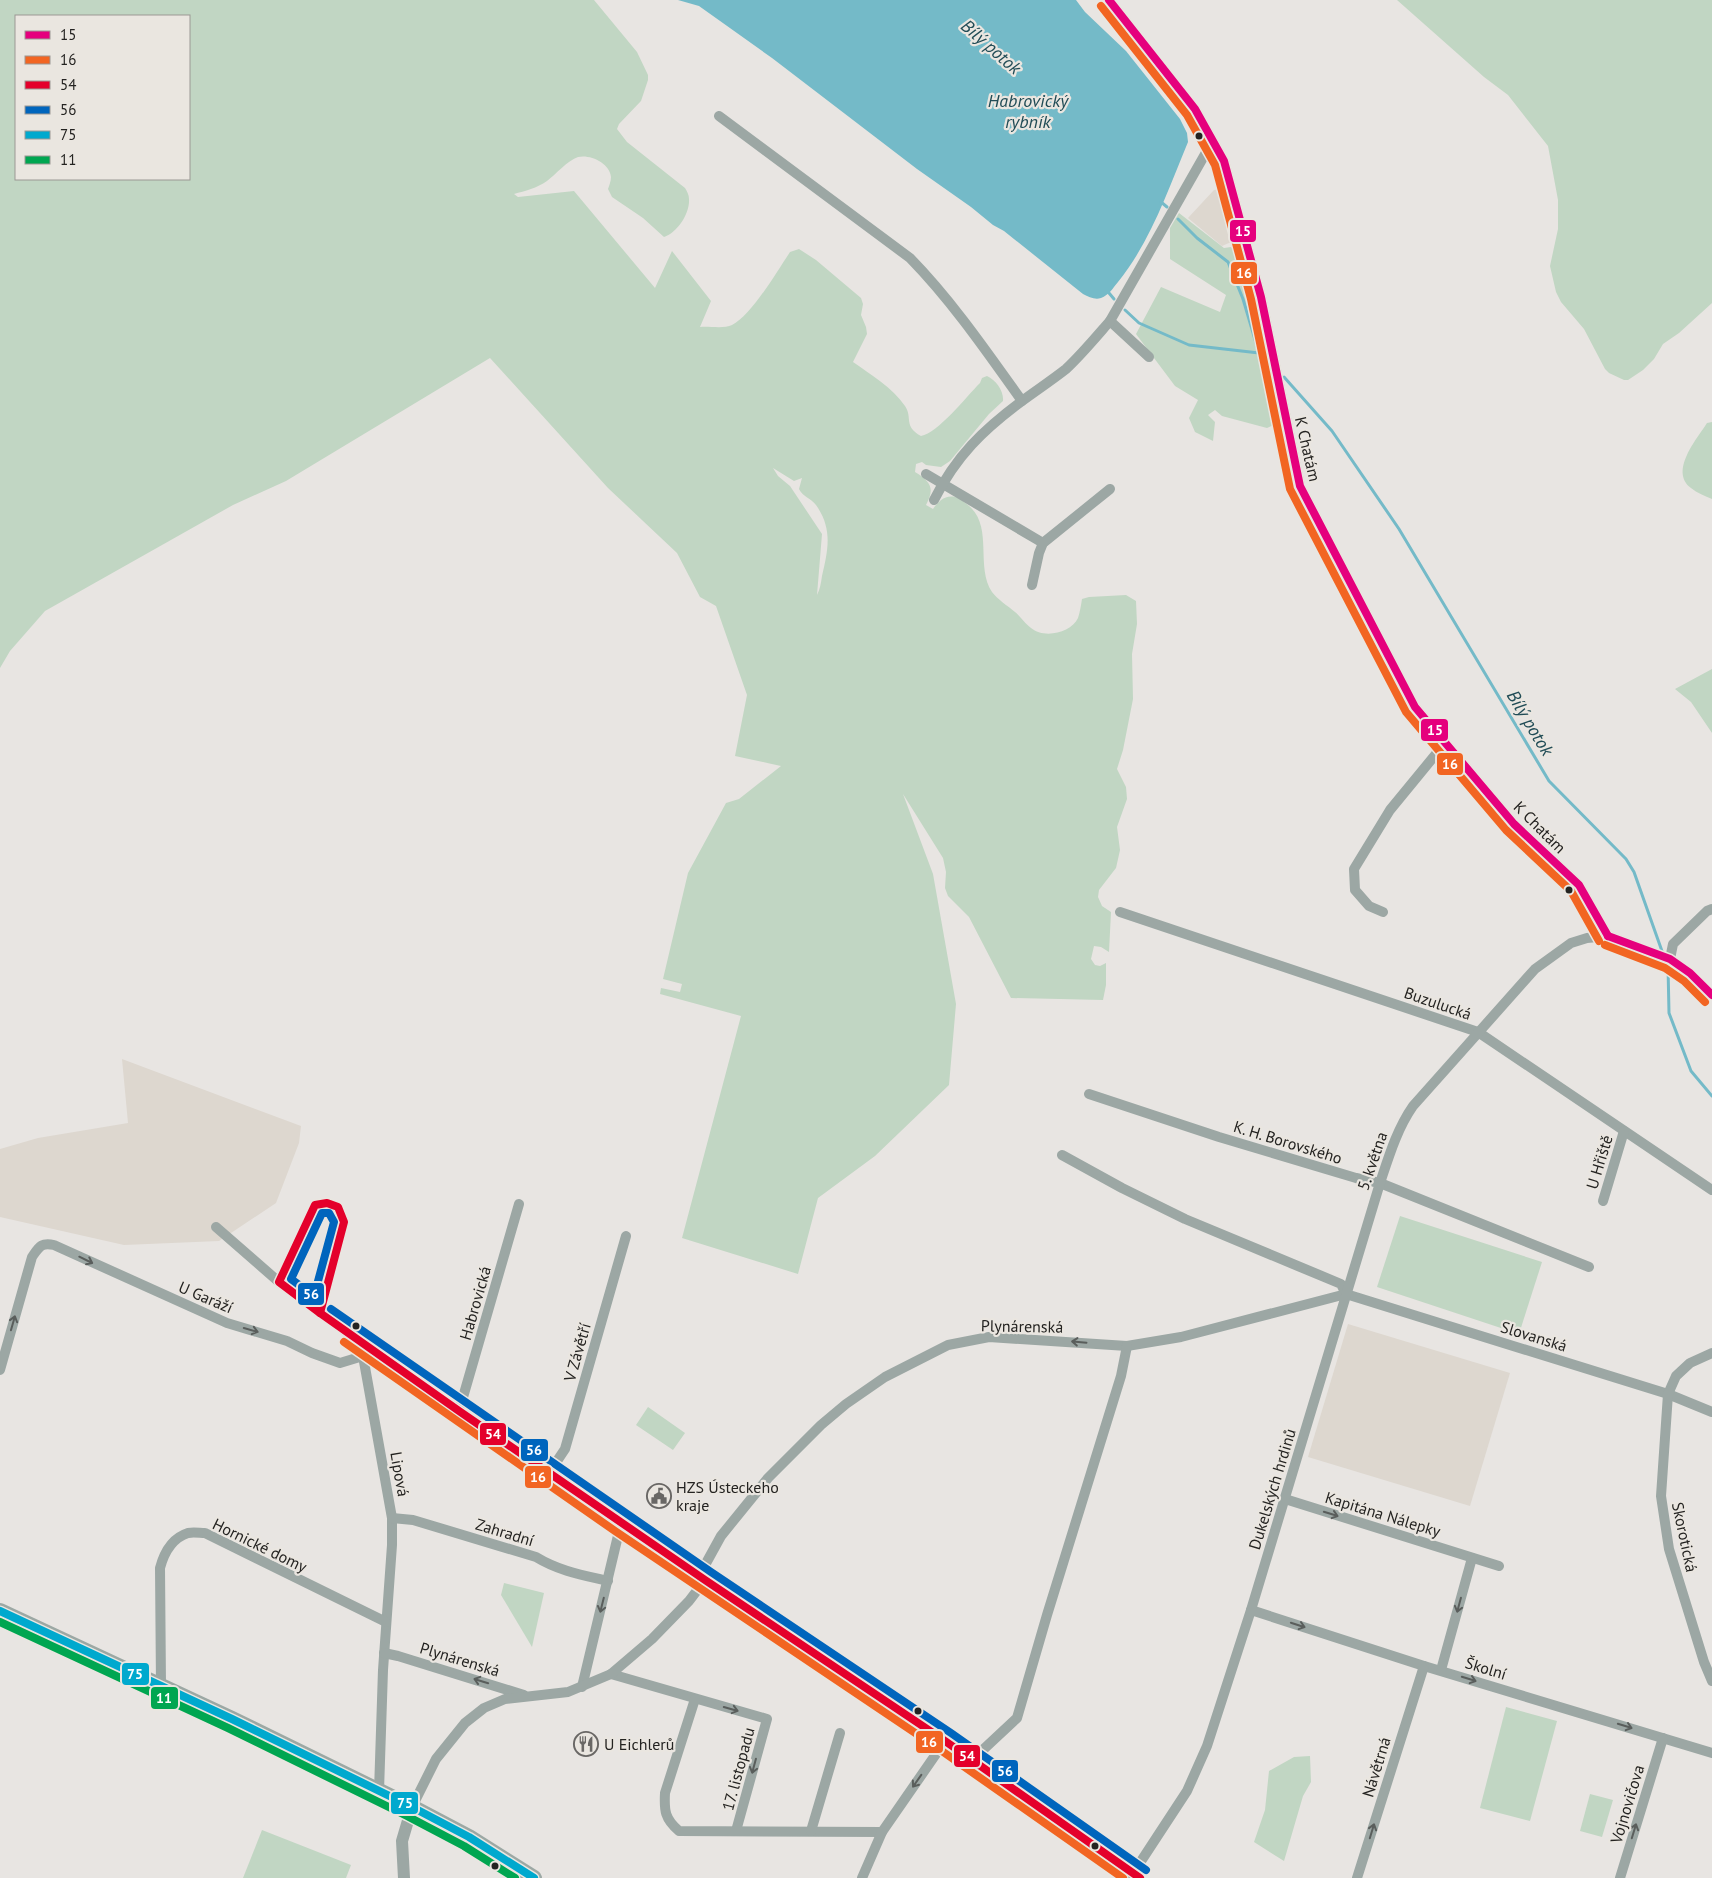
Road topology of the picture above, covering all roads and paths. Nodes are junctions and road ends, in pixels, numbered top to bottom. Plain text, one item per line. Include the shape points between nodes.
1 (1109, 0) edge
2 (719, 116) dead end
3 (1212, 142) junction
4 (1110, 321) junction
5 (1148, 357) dead end
6 (1022, 401) junction
7 (926, 474) dead end
8 (942, 484) junction
9 (1110, 489) dead end
10 (934, 500) dead end
11 (1044, 543) junction
12 (1032, 585) dead end
13 (1445, 743) junction
14 (1711, 911) edge
15 (1120, 912) dead end
16 (1383, 912) dead end
17 (1608, 936) junction
18 (1669, 958) junction
19 (1712, 995) edge
20 (1478, 1032) junction
21 (1089, 1094) dead end
22 (1624, 1131) junction
23 (1062, 1155) dead end
24 (1380, 1182) junction
25 (1712, 1190) edge
26 (1603, 1201) dead end
27 (519, 1204) dead end
28 (216, 1226) dead end
29 (626, 1236) dead end
30 (1589, 1267) dead end
31 (1346, 1294) junction
32 (1127, 1346) junction
33 (369, 1347) junction
34 (1712, 1353) edge
35 (363, 1356) junction
36 (0, 1370) edge
37 (1668, 1394) junction
38 (459, 1411) junction
39 (1712, 1412) edge
40 (549, 1473) junction
41 (1284, 1499) junction
42 (392, 1518) junction
43 (621, 1523) junction
44 (1472, 1558) junction
45 (1499, 1566) dead end
46 (702, 1578) junction
47 (608, 1581) junction
48 (1251, 1610) junction
49 (0, 1611) edge
50 (386, 1622) junction
51 (384, 1653) junction
52 (1424, 1666) junction
53 (1441, 1670) junction
54 (611, 1674) junction
55 (1712, 1681) edge
56 (161, 1686) junction
57 (582, 1688) junction
58 (527, 1696) junction
59 (695, 1698) junction
60 (840, 1733) dead end
61 (1663, 1738) junction
62 (945, 1741) junction
63 (1712, 1753) edge
64 (972, 1760) junction
65 (379, 1790) junction
66 (412, 1807) junction
67 (736, 1831) junction
68 (811, 1831) junction
69 (882, 1832) junction
70 (1135, 1876) edge
71 (404, 1878) edge
72 (534, 1878) edge
73 (862, 1878) edge
74 (1358, 1878) edge
75 (1620, 1878) edge

1 - 3 street, K Chatám via 1196,109
2 - 6 street via 910,258 959,314
3 - 4 street
3 - 13 street, K Chatám via 1224,162 1261,297 1300,486 1415,707
4 - 5 street
4 - 6 street via 1066,369
6 - 8 street via 974,440
7 - 8 street
8 - 10 street
8 - 11 street
9 - 11 street
11 - 12 street
13 - 16 street via 1390,810 1354,869 1355,890 1370,906
13 - 17 street, K Chatám via 1514,824 1579,885
14 - 18 street via 1673,944
15 - 20 street, Buzulucká
17 - 18 street, 5. května
17 - 20 street, 5. května via 1571,943 1552,956 1535,969
18 - 19 street, 5. května
20 - 22 street, Buzulucká
20 - 24 street, 5. května via 1405,1117
21 - 24 street, K. H. Borovského via 1219,1137 1356,1178
22 - 25 street, Buzulucká
22 - 26 street, U Hřiště
23 - 31 street via 1184,1220 1341,1284
24 - 30 street, K. H. Borovského
24 - 31 street, 5. května
27 - 38 street, Habrovická
28 - 33 street via 279,1282
29 - 40 street, V Závětří via 565,1449
31 - 32 street, Plynárenská via 1181,1337
31 - 37 street, Slovanská
31 - 41 street, Dukelských hrdinů
32 -> 46 street, Plynárenská via 989,1337 948,1346 885,1377 821,1425 768,1478 722,1536
32 - 64 street via 1121,1376 1017,1718
33 - 35 street
33 - 38 street
34 - 37 street via 1690,1363 1676,1376
36 -> 35 street, U Garáží via 32,1257 41,1244 46,1243 227,1324 287,1341 340,1363
35 - 42 street, Lipová
37 - 39 street, Slovanská
37 - 55 street, Skorotická via 1661,1496 1669,1549
38 - 40 street
40 - 43 street
41 -> 44 street, Kapitána Nálepky
41 - 48 street, Dukelských hrdinů
42 - 47 street, Zahradní via 413,1520 536,1557 567,1572
42 - 50 street, Lipová
43 - 46 street
43 - 47 street
44 - 45 street, Kapitána Nálepky
44 -> 53 street
46 - 54 street, Plynárenská via 689,1601
46 - 62 street
47 -> 57 street
48 -> 52 street, Školní
48 - 70 street, Dukelských hrdinů via 1207,1746 1187,1791
49 - 56 main road
50 - 51 street, Lipová
50 - 56 street, Hornické domy via 205,1533 188,1533 172,1543 160,1568
58 -> 51 street, Plynárenská
51 - 65 street, Lipová
52 - 53 street, Školní
74 -> 52 street, Návětrná
53 -> 61 street, Školní
54 - 57 street, Plynárenská
54 - 59 street
56 - 65 main road
57 - 58 street, Plynárenská
58 - 66 street, Plynárenská via 484,1708 466,1723 436,1758
59 -> 67 street, 17. listopadu via 767,1719
59 - 67 street, 17. listopadu via 665,1793 664,1808 669,1823 679,1832
60 - 68 street
61 - 63 street, Školní
75 -> 61 street, Vojnovičova
62 - 64 street
62 -> 69 street
64 - 70 street
65 - 66 main road
66 - 71 street via 402,1842
66 - 72 main road via 469,1837
67 - 68 street, 17. listopadu
68 - 69 street, 17. listopadu
69 - 73 street

